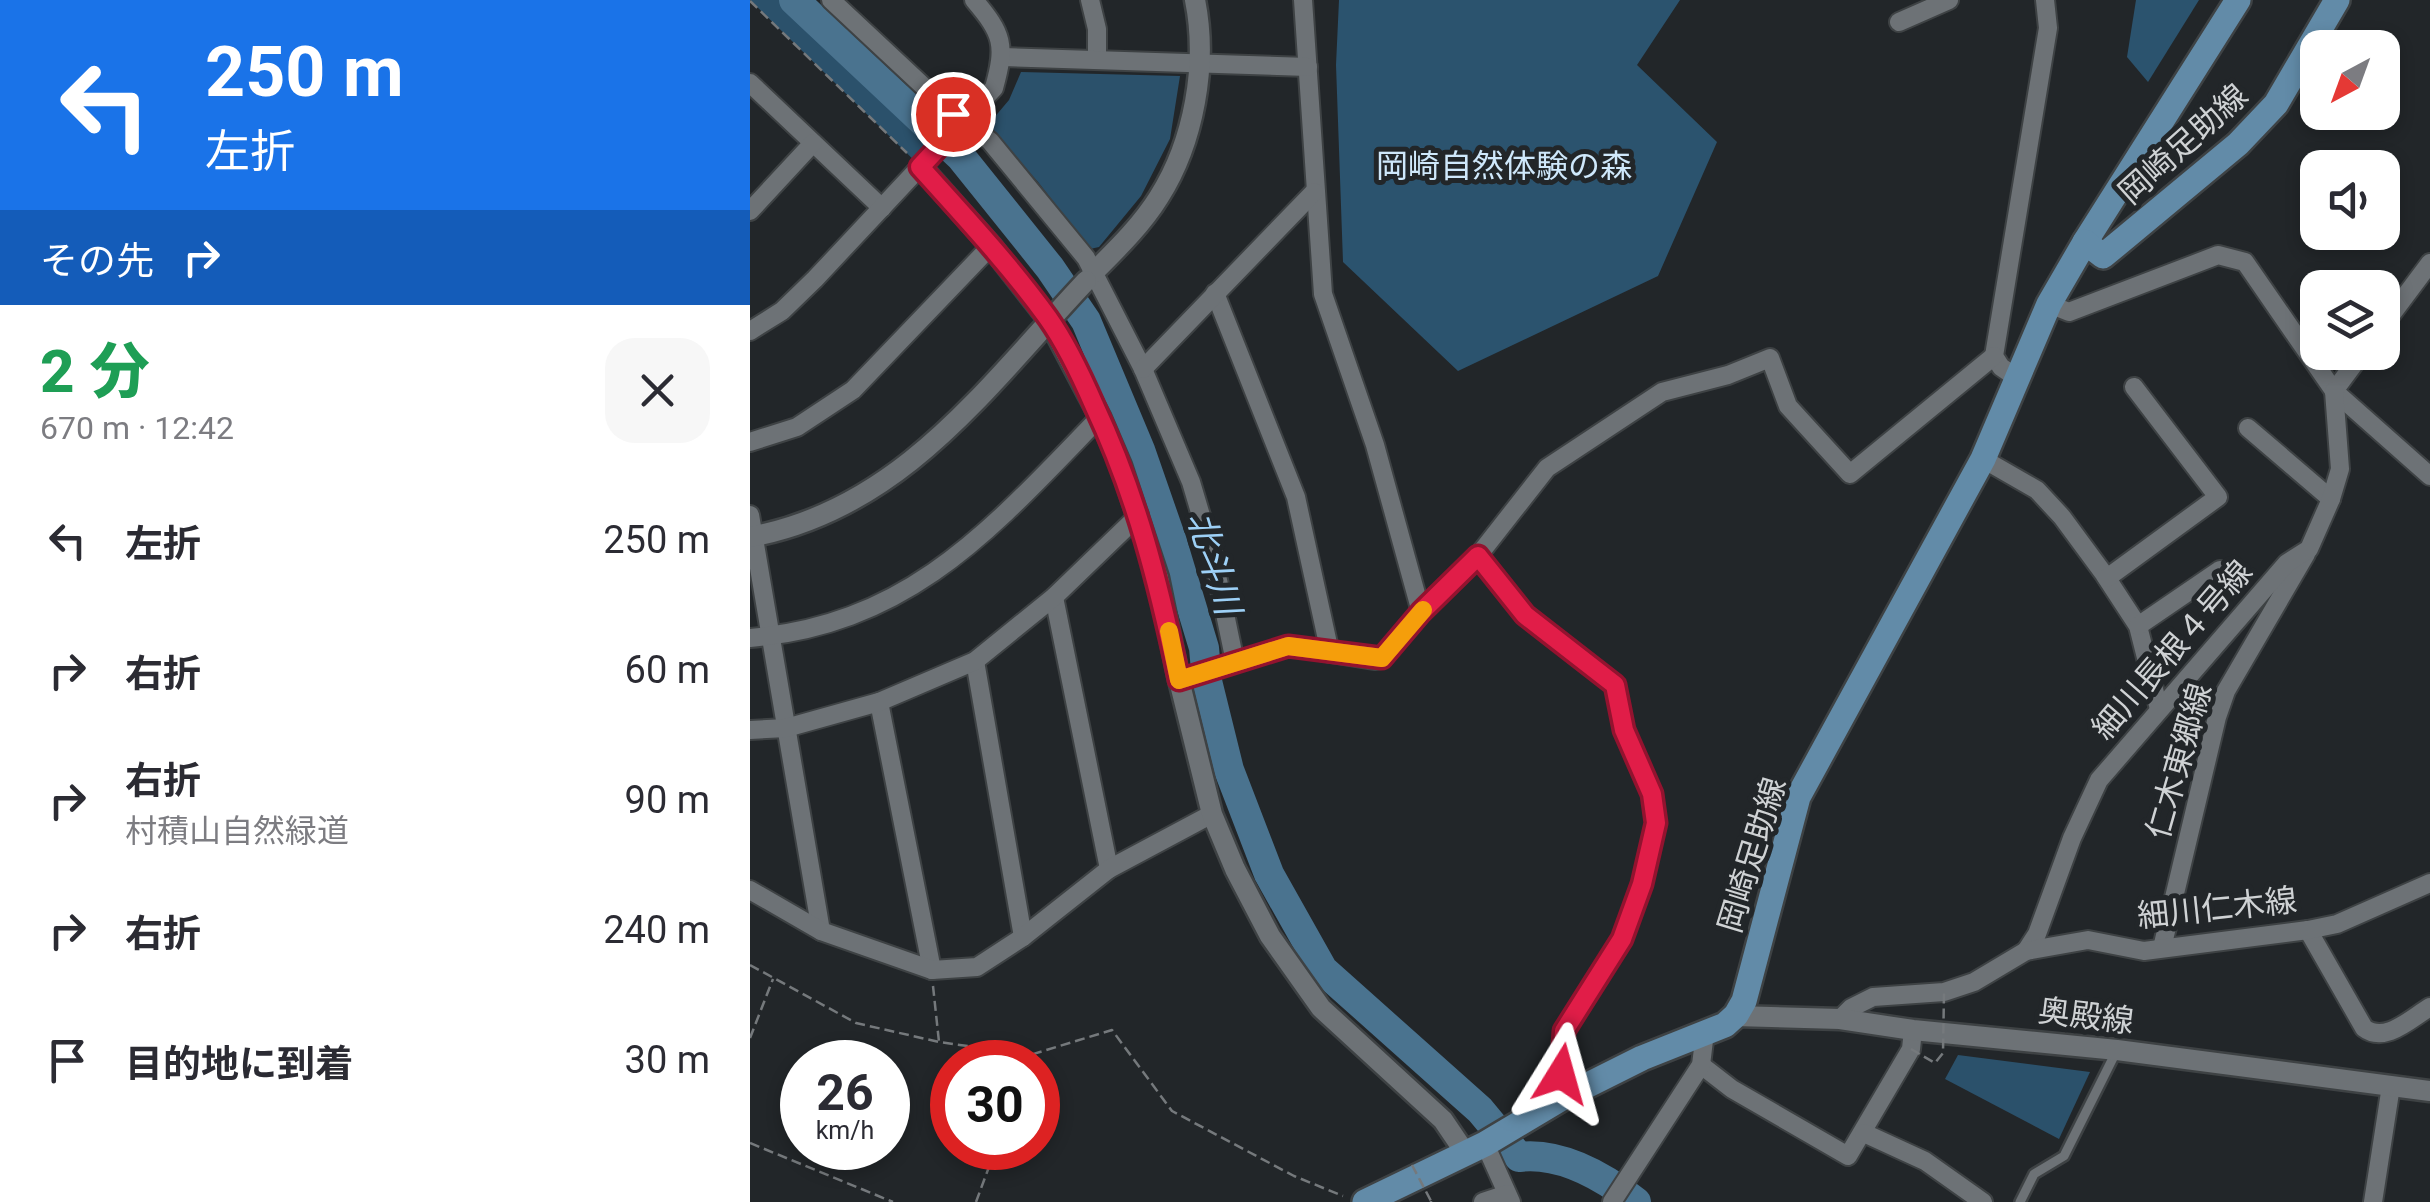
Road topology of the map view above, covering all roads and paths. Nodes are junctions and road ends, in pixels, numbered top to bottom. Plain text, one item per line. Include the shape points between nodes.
1 (831, 0) edge
2 (974, 0) edge
3 (1090, 0) edge
4 (1195, 0) edge
5 (1303, 0) edge
6 (1949, 0) edge
7 (2046, 0) edge
8 (2238, 0) edge
9 (2338, 0) edge
10 (750, 2) edge
11 (1899, 22) dead end
12 (1003, 57) junction
13 (1097, 60) junction
14 (1201, 65) junction
15 (1308, 67) junction
16 (750, 83) edge
17 (960, 125) junction
18 (813, 143) junction
19 (924, 163) junction
20 (1314, 192) junction
21 (882, 208) junction
22 (750, 211) edge
23 (2085, 242) junction
24 (991, 246) junction
25 (2430, 263) edge
26 (1089, 278) junction
27 (1215, 294) junction
28 (2400, 303) edge
29 (2048, 304) junction
30 (1053, 316) junction
31 (750, 331) edge
32 (1994, 356) junction
33 (1143, 370) junction
34 (2350, 370) edge
35 (2016, 378) junction
36 (2134, 387) dead end
37 (2334, 391) junction
38 (1100, 418) junction
39 (2248, 428) dead end
40 (750, 442) edge
41 (1983, 458) junction
42 (2430, 476) edge
43 (2331, 499) junction
44 (1139, 515) junction
45 (751, 529) edge
46 (2309, 549) junction
47 (1478, 556) junction
48 (2220, 570) dead end
49 (2107, 578) junction
50 (1054, 597) junction
51 (1421, 612) junction
52 (2138, 626) junction
53 (771, 636) junction
54 (750, 638) edge
55 (1330, 653) junction
56 (974, 660) junction
57 (1229, 664) junction
58 (1184, 679) junction
59 (880, 702) junction
60 (2159, 709) junction
61 (786, 728) junction
62 (750, 730) edge
63 (1212, 814) junction
64 (1109, 870) junction
65 (2430, 883) edge
66 (750, 890) edge
67 (2308, 930) junction
68 (821, 931) junction
69 (1023, 937) junction
70 (2162, 948) junction
71 (2026, 950) junction
72 (750, 965) edge
73 (932, 970) junction
74 (774, 978) junction
75 (1944, 992) junction
76 (2430, 1007) edge
77 (1735, 1016) junction
78 (1840, 1018) junction
79 (1705, 1032) junction
80 (750, 1038) edge
81 (932, 1040) edge
82 (940, 1040) edge
83 (1912, 1040) junction
84 (1060, 1046) edge
85 (2117, 1050) junction
86 (1701, 1064) junction
87 (2391, 1086) junction
88 (2430, 1091) edge
89 (1562, 1098) junction
90 (1864, 1133) junction
91 (1488, 1142) junction
92 (750, 1143) edge
93 (1412, 1165) dead end
94 (988, 1170) edge
95 (1509, 1198) edge
96 (1354, 1199) edge
97 (893, 1202) edge
98 (976, 1202) edge
99 (1431, 1202) edge
100 (1483, 1202) edge
101 (1612, 1202) edge
102 (1983, 1202) edge
103 (2020, 1202) edge
104 (2373, 1202) edge

1 - 17 street
2 - 12 street via 993,22
3 - 13 street
4 - 14 street
5 - 15 street
6 - 11 street
7 - 32 street via 2048,28
8 - 23 main road, 岡崎足助線
9 - 23 main road, 岡崎足助線 via 2276,104 2238,144 2103,256
10 - 19 path
12 - 13 street
12 - 17 street via 994,88
13 - 14 street
14 - 15 street
14 - 26 street via 1169,181
15 - 20 street
16 - 18 street
17 - 19 street
17 - 26 street via 990,141 1025,181 1086,258
18 - 21 street
18 - 22 street
19 - 21 street
19 - 24 street
20 - 27 street
20 - 51 street via 1323,294 1375,445
21 - 31 street via 782,311
23 - 29 main road, 岡崎足助線
24 - 30 street
24 - 40 street via 853,390 797,427
25 - 28 street
26 - 30 street
26 - 33 street
27 - 33 street
27 - 55 street via 1296,496
29 - 35 main road, 岡崎足助線
29 - 37 street via 2069,312 2218,255 2245,262
30 - 38 street
30 - 45 street via 928,450 887,480 822,517
32 - 35 street
32 - 47 street via 1850,474 1788,406 1770,358 1662,392 1547,468
33 - 57 street via 1191,482 1213,556
34 - 37 street
35 - 41 main road, 岡崎足助線
36 - 49 street via 2218,498
37 - 42 street
37 - 43 street, 細川長根４号線 via 2340,469
38 - 44 street
38 - 53 street via 992,528 924,582 841,620
39 - 43 street
41 - 49 street via 2036,490
41 - 77 main road, 岡崎足助線 via 1798,797
43 - 46 street, 細川長根４号線
44 - 50 street
44 - 58 street
45 - 53 street
46 - 60 street, 細川長根４号線 via 2287,562
46 - 70 street, 仁木東郷線 via 2216,718
47 - 51 street
47 - 89 street via 1525,615 1615,685 1624,730 1652,794 1656,823 1622,939 1564,1031
48 - 52 street
49 - 52 street
50 - 56 street
50 - 64 street
51 - 55 street via 1382,658
52 - 60 street
53 - 54 street
53 - 61 street
55 - 57 street via 1288,646
56 - 59 street
56 - 69 street
57 - 58 street
58 - 63 street
59 - 61 street
59 - 73 street
60 - 71 street, 細川長根４号線 via 2092,792
61 - 62 street
61 - 68 street
63 - 64 street
63 - 91 street via 1270,936 1320,1008 1444,1120
64 - 69 street
65 - 67 street, 細川仁木線 via 2338,924
66 - 68 street
67 - 70 street, 細川仁木線
67 - 76 street via 2373,1035
68 - 73 street
69 - 73 street via 977,967
70 - 71 street, 細川仁木線 via 2088,940
71 - 75 street, 細川仁木線
72 - 74 path
73 - 82 path
74 - 80 path
74 - 81 path via 856,1022
75 - 78 street, 細川仁木線 via 1872,997
75 - 83 path, bridge via 1943,1053 1935,1063
77 - 78 street, 奥殿線
77 - 79 main road
78 - 83 street, 奥殿線
79 - 86 street
79 - 89 main road
83 - 85 street, 奥殿線 via 1970,1033
83 - 90 street
84 - 96 path via 1112,1030 1172,1111 1294,1176
85 - 87 street, 奥殿線
85 - 103 lane via 2064,1156 2034,1174
86 - 90 street via 1843,1154
86 - 101 street
87 - 88 street, 奥殿線
87 - 104 street
89 - 91 main road
90 - 102 street via 1925,1161
91 - 95 street
91 - 96 main road
92 - 97 path
93 - 99 path, bridge
94 - 98 path
95 - 100 street

